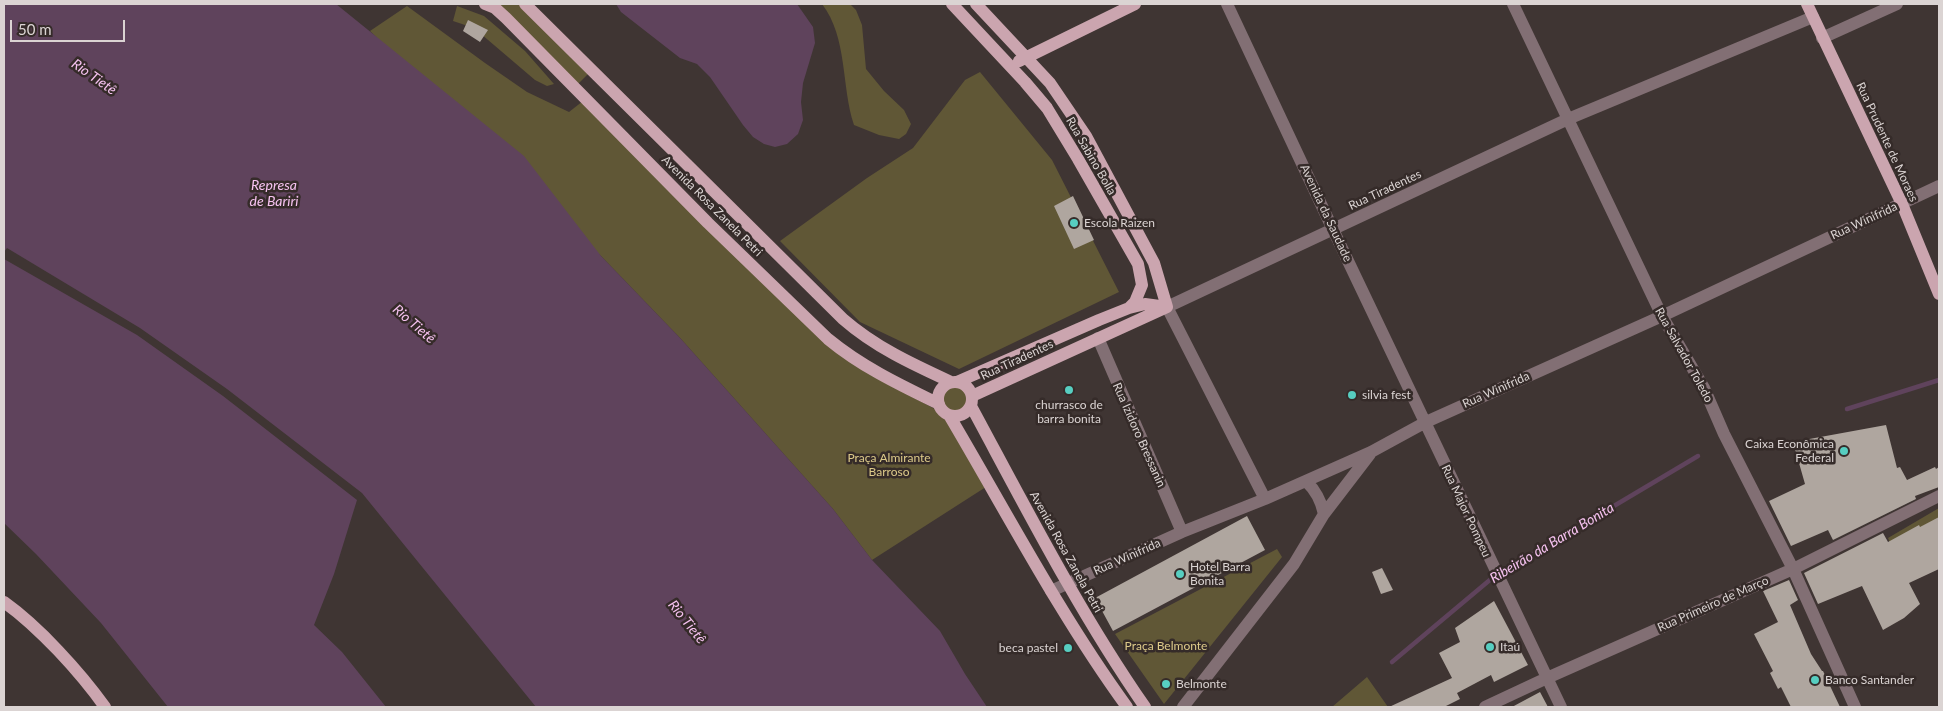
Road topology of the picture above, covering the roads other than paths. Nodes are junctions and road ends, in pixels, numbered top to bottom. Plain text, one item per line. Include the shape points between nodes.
1 (485, 4) edge
2 (525, 4) edge
3 (952, 4) edge
4 (976, 4) edge
5 (1136, 4) edge
6 (1227, 4) edge
7 (1512, 4) edge
8 (1807, 4) edge
9 (1897, 4) edge
10 (1813, 17) junction
11 (1822, 38) junction
12 (1025, 57) junction
13 (1010, 67) junction
14 (596, 76) junction
15 (580, 93) junction
16 (1568, 119) junction
17 (1939, 186) edge
18 (1902, 204) junction
19 (1334, 230) junction
20 (1939, 294) edge
21 (1167, 307) junction
22 (1129, 308) junction
23 (1662, 316) junction
24 (1098, 338) junction
25 (954, 382) junction
26 (971, 401) junction
27 (938, 404) junction
28 (949, 415) junction
29 (1426, 422) junction
30 (1371, 452) junction
31 (1306, 481) junction
32 (1939, 496) edge
33 (1265, 499) junction
34 (1324, 514) junction
35 (1182, 532) junction
36 (1794, 569) junction
37 (1067, 584) junction
38 (1051, 591) junction
39 (4, 602) edge
40 (1546, 678) junction
41 (1126, 706) edge
42 (105, 707) edge
43 (1145, 707) edge
44 (1183, 707) edge
45 (1485, 707) edge
46 (1561, 707) edge
47 (1855, 707) edge

1 - 15 main road, Avenida Rosa Zanela Petri via 496,8
2 - 14 main road, Avenida Rosa Zanela Petri
3 - 13 main road, Rua Sabino Bolla
4 - 12 main road, Rua Sabino Bolla
5 - 12 main road
6 - 19 street, Avenida da Saudade
7 - 16 street, Rua Salvador Toledo
8 - 10 main road, Rua Prudente de Moraes
9 - 11 street
10 - 11 main road, Rua Prudente de Moraes
10 - 16 street, Rua Tiradentes
11 - 18 main road, Rua Prudente de Moraes
12 - 13 main road
12 - 21 main road, Rua Sabino Bolla via 1050,83 1086,136 1154,263
13 - 22 main road, Rua Sabino Bolla via 1047,108 1138,264 1142,286
14 - 15 main road
14 - 25 main road, Avenida Rosa Zanela Petri via 861,335 906,362
15 - 27 main road, Avenida Rosa Zanela Petri via 828,339 865,366
16 - 19 street, Rua Tiradentes
16 - 23 street, Rua Salvador Toledo
17 - 18 street, Rua Winifrida
18 - 20 main road, Rua Prudente de Moraes
18 - 23 street, Rua Winifrida
19 - 21 street, Rua Tiradentes
19 - 29 street, Avenida da Saudade
21 - 22 main road via 1145,304
21 - 24 main road, Rua Tiradentes
21 - 33 street, Rua Sabino Bolla
22 - 25 main road, Rua Tiradentes
23 - 29 street, Rua Winifrida
23 - 36 street, Rua Salvador Toledo via 1704,388 1724,434
24 - 26 main road, Rua Tiradentes
24 - 35 street, Rua Izidoro Bressanin
25 - 26 main road via 969,389
25 - 27 main road via 942,388
26 - 28 main road via 968,410 959,416
26 - 37 main road, Avenida Rosa Zanela Petri
27 - 28 main road
28 - 38 main road
29 - 30 street, Rua Winifrida
29 - 40 street, Rua Major Pompeu
30 - 31 street, Rua Winifrida
30 - 34 street
31 - 33 street, Rua Winifrida
31 - 34 street via 1316,491
32 - 36 street, Rua Primeiro de Março
33 - 35 street, Rua Winifrida
34 - 44 street via 1294,564
35 - 37 street, Rua Winifrida
36 - 40 street, Rua Primeiro de Março
36 - 47 street, Rua Salvador Toledo
37 - 38 street, Rua Winifrida
37 - 43 main road, Avenida Rosa Zanela Petri
38 - 41 main road
39 - 42 main road via 60,653
40 - 45 street, Rua Primeiro de Março
40 - 46 street, Rua Major Pompeu

